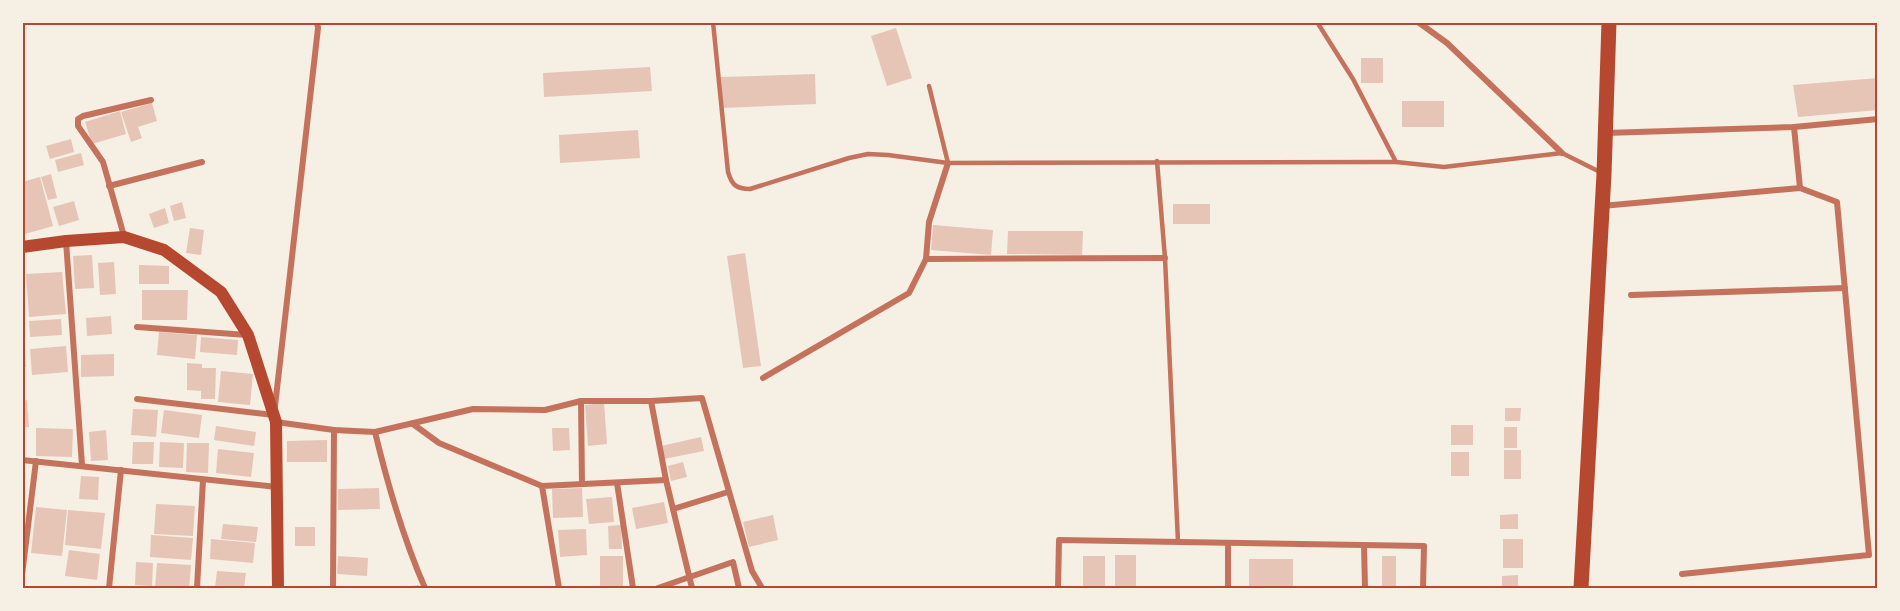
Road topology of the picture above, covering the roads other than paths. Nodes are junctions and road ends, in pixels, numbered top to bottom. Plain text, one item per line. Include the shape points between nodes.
1 (317, 22) edge
2 (713, 22) edge
3 (1317, 22) edge
4 (1418, 22) edge
5 (1610, 22) edge
6 (929, 86) dead end
7 (151, 100) dead end
8 (1878, 119) edge
9 (1794, 127) junction
10 (1605, 133) junction
11 (1562, 153) junction
12 (1157, 161) junction
13 (202, 162) dead end
14 (1396, 162) junction
15 (948, 163) junction
16 (1604, 174) junction
17 (109, 186) junction
18 (1800, 188) junction
19 (1602, 206) junction
20 (124, 237) junction
21 (66, 241) junction
22 (22, 248) edge
23 (1165, 258) junction
24 (926, 259) junction
25 (1845, 288) junction
26 (1631, 295) dead end
27 (137, 327) dead end
28 (248, 334) junction
29 (763, 378) dead end
30 (137, 399) dead end
31 (581, 401) junction
32 (651, 402) junction
33 (275, 418) junction
34 (413, 424) junction
35 (334, 430) junction
36 (375, 432) junction
37 (22, 460) edge
38 (36, 461) junction
39 (82, 465) junction
40 (121, 470) junction
41 (203, 480) junction
42 (666, 480) junction
43 (617, 483) junction
44 (582, 484) junction
45 (542, 486) junction
46 (278, 488) junction
47 (728, 492) junction
48 (673, 508) junction
49 (1178, 543) junction
50 (1228, 543) junction
51 (1364, 545) junction
52 (1682, 574) dead end
53 (22, 575) edge
54 (689, 578) junction
55 (110, 588) edge
56 (197, 588) edge
57 (278, 588) edge
58 (333, 588) edge
59 (425, 588) edge
60 (559, 588) edge
61 (633, 588) edge
62 (658, 588) edge
63 (692, 588) edge
64 (739, 588) edge
65 (762, 588) edge
66 (1058, 588) edge
67 (1228, 588) edge
68 (1365, 588) edge
69 (1423, 588) edge
70 (1581, 588) edge

1 - 33 street
2 - 15 lane via 728,172 731,183 739,189 868,154
3 - 14 lane via 1353,79
4 - 11 street via 1447,43
5 - 10 main road
6 - 15 lane
7 - 17 street via 78,120 78,126 103,162
8 - 9 street
9 - 10 street
9 - 18 street
10 - 16 main road
11 - 14 lane via 1444,167
11 - 16 lane
12 - 14 lane
12 - 15 lane
12 - 23 lane
13 - 17 street
15 - 24 street via 929,222
16 - 19 main road
17 - 20 street
18 - 19 street
18 - 25 street via 1838,202
19 - 70 main road
20 - 21 main road
20 - 28 main road via 164,250 221,292
21 - 22 main road
21 - 39 street
23 - 24 street
23 - 49 lane
24 - 29 street via 909,293
25 - 26 street
25 - 52 street via 1869,555
27 - 28 street
28 - 33 main road
30 - 33 street
31 - 32 street
31 - 34 street via 545,410 474,409
31 - 44 street
32 - 42 street
32 - 47 street via 702,398
33 - 35 street
33 - 46 main road
34 - 36 street
34 - 45 street via 440,443
35 - 36 street
35 - 58 street
36 - 59 street via 391,497
37 - 38 street
38 - 39 street
38 - 53 street
39 - 40 street
40 - 41 street
40 - 55 street
41 - 46 street
41 - 56 street
42 - 43 street
42 - 48 street
43 - 44 street
43 - 61 street
44 - 45 street
45 - 60 street
46 - 57 main road
47 - 48 street
47 - 65 street via 752,571
48 - 54 street
49 - 50 street
49 - 66 street via 1059,540
50 - 51 street
50 - 67 street
51 - 68 street
51 - 69 street via 1424,546
54 - 62 street
54 - 63 street
54 - 64 street via 733,562

